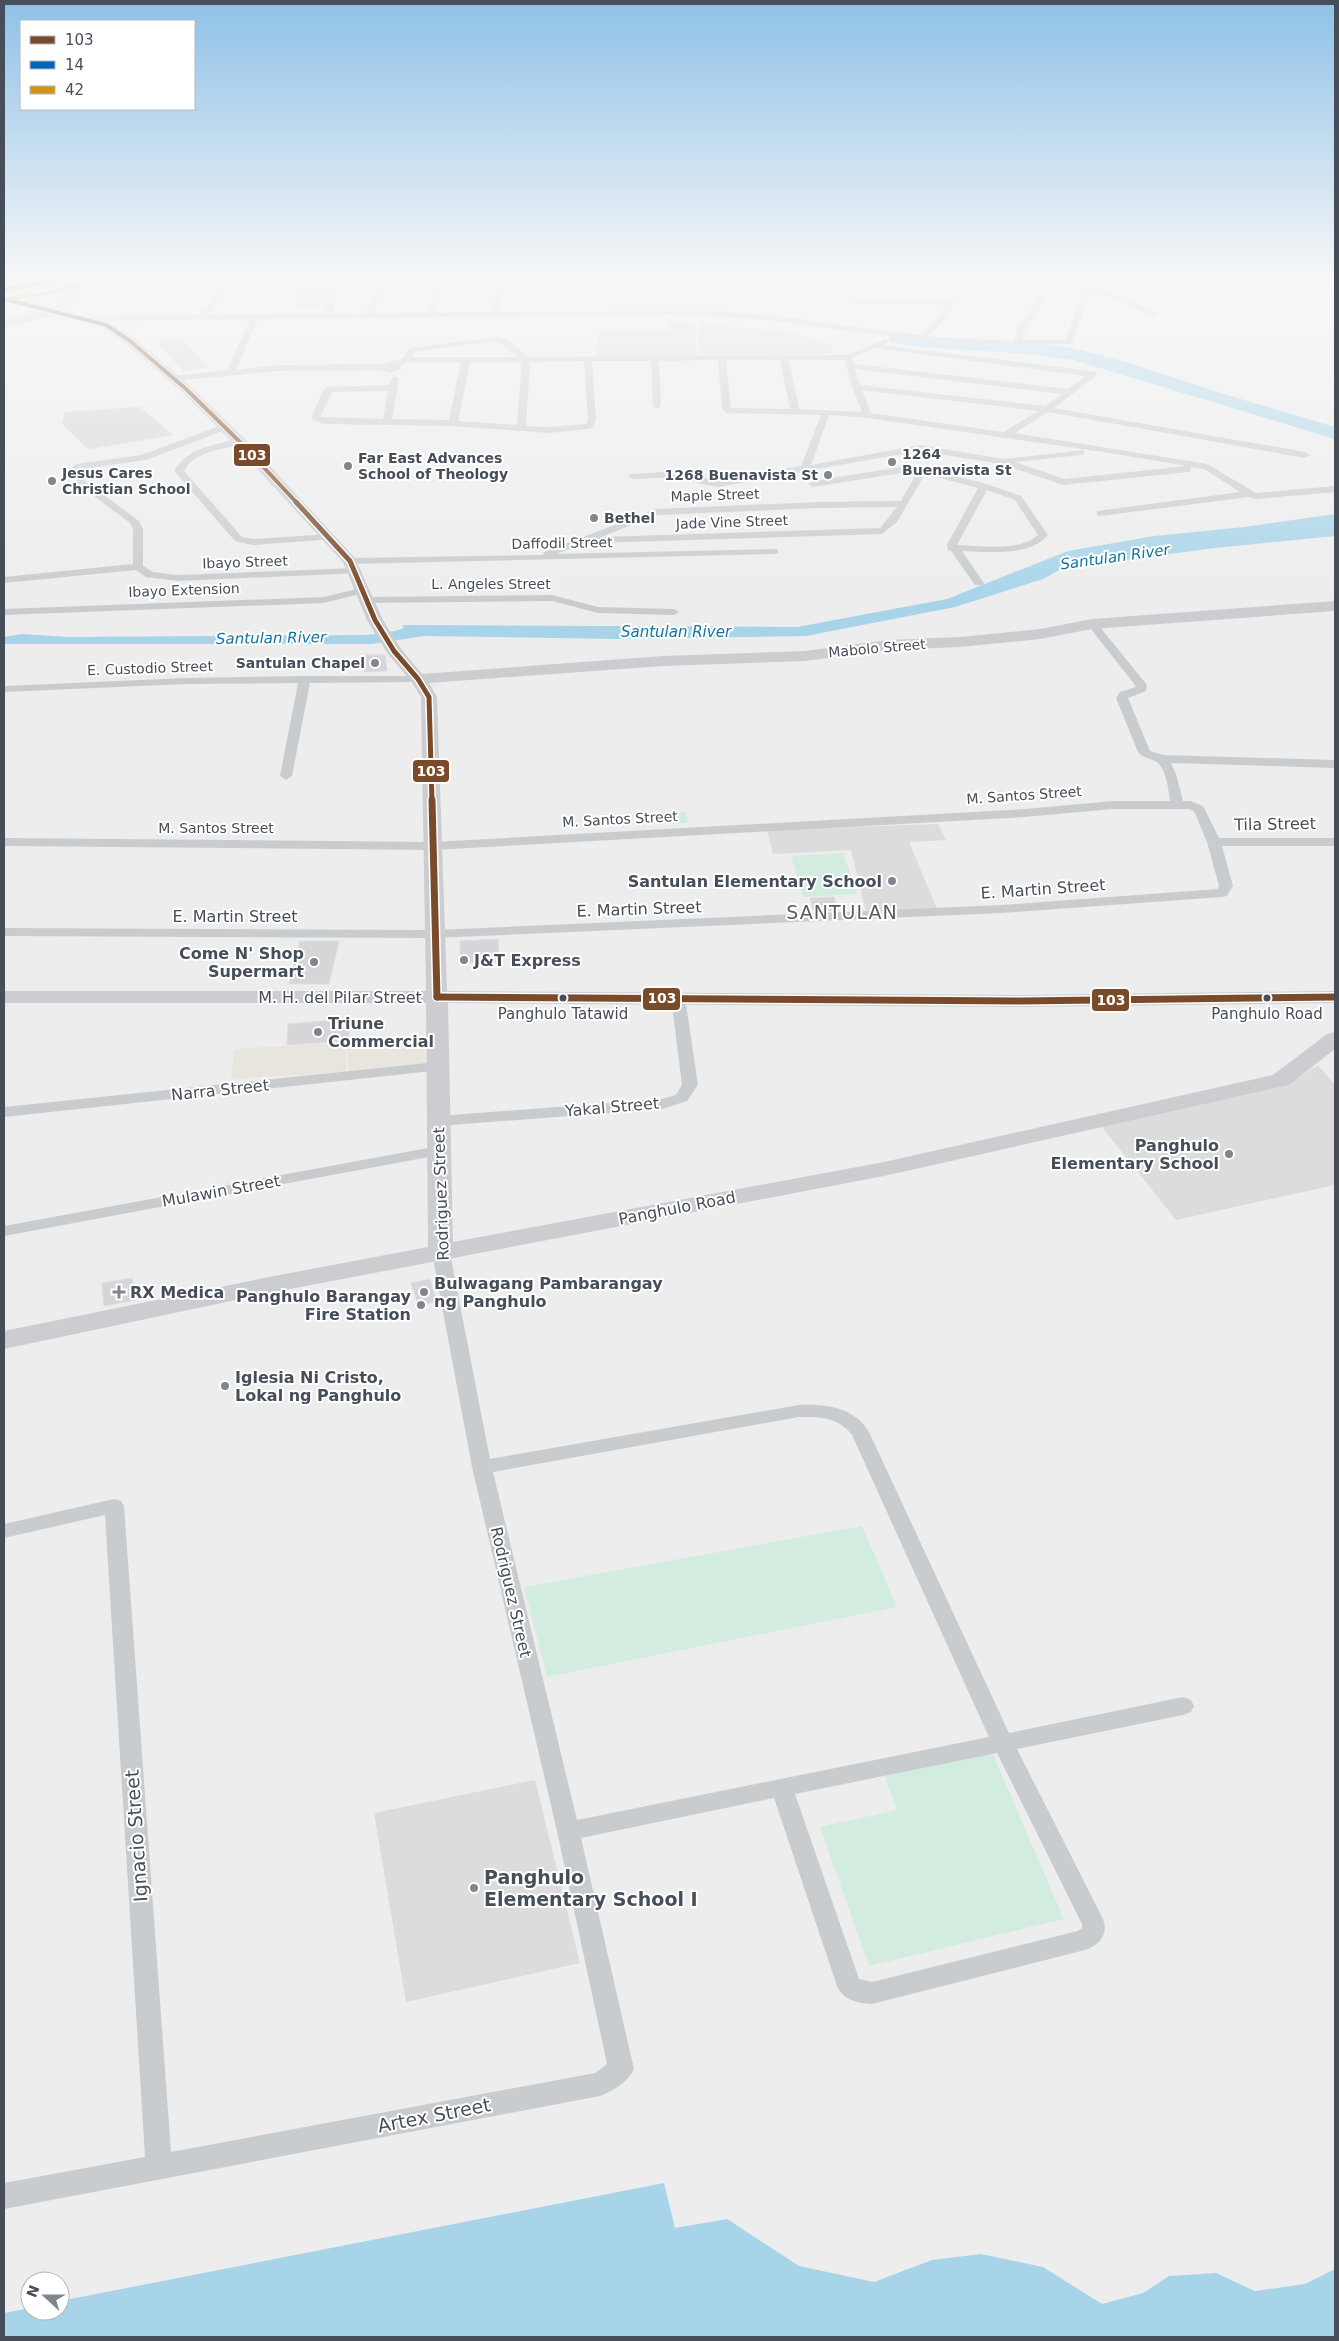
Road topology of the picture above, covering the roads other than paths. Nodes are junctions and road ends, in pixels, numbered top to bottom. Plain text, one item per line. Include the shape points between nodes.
1 (180, 383) edge
2 (395, 383) edge
3 (461, 383) edge
4 (524, 383) edge
5 (590, 383) edge
6 (656, 383) edge
7 (724, 383) edge
8 (790, 383) edge
9 (855, 383) edge
10 (1008, 383) edge
11 (1082, 383) edge
12 (856, 387) junction
13 (394, 388) junction
14 (1071, 392) junction
15 (657, 406) dead end
16 (1047, 410) junction
17 (796, 412) junction
18 (826, 412) junction
19 (868, 415) junction
20 (386, 421) junction
21 (453, 423) junction
22 (225, 427) junction
23 (521, 427) junction
24 (1006, 435) junction
25 (240, 442) junction
26 (1103, 449) junction
27 (1305, 456) dead end
28 (1004, 461) junction
29 (805, 467) junction
30 (1206, 467) junction
31 (922, 471) junction
32 (633, 476) dead end
33 (984, 486) junction
34 (1335, 489) edge
35 (816, 494) junction
36 (1249, 494) junction
37 (903, 504) junction
38 (1100, 513) dead end
39 (330, 537) junction
40 (582, 541) junction
41 (952, 548) junction
42 (774, 551) dead end
43 (536, 558) junction
44 (353, 566) junction
45 (138, 567) junction
46 (4, 580) edge
47 (979, 583) dead end
48 (365, 595) junction
49 (1335, 606) edge
50 (4, 612) edge
51 (674, 612) dead end
52 (1092, 624) junction
53 (305, 679) junction
54 (418, 679) junction
55 (4, 689) edge
56 (1162, 759) junction
57 (1335, 764) edge
58 (286, 776) dead end
59 (1176, 805) junction
60 (4, 842) edge
61 (1214, 842) junction
62 (1335, 843) edge
63 (433, 846) junction
64 (4, 932) edge
65 (436, 934) junction
66 (4, 997) edge
67 (437, 997) junction
68 (678, 997) junction
69 (1335, 997) edge
70 (1335, 1039) edge
71 (437, 1067) junction
72 (4, 1112) edge
73 (438, 1121) junction
74 (439, 1151) junction
75 (4, 1231) edge
76 (441, 1253) junction
77 (4, 1340) edge
78 (482, 1467) junction
79 (4, 1531) edge
80 (1183, 1706) dead end
81 (1003, 1743) junction
82 (782, 1788) junction
83 (568, 1832) junction
84 (159, 2166) junction
85 (4, 2196) edge

1 - 22 main road, Rodriguez Street
2 - 13 street
3 - 21 street
4 - 23 street
5 - 23 street via 592,420 589,426 549,430
6 - 15 street
7 - 17 street via 729,411
8 - 17 street
9 - 12 street
10 - 14 street
11 - 14 street
12 - 16 street
12 - 19 street
13 - 20 street
13 - 20 street via 330,389 315,418 323,421
14 - 16 street
16 - 24 street
16 - 27 street
17 - 18 street
18 - 19 street
18 - 29 street
19 - 24 street
20 - 21 street
21 - 23 street
22 - 25 main road, Rodriguez Street
22 - 45 street via 143,458 77,467 81,482 134,521 138,529
24 - 26 street
25 - 39 main road, Rodriguez Street
25 - 39 street via 219,446 190,458 179,471 236,537 253,542
26 - 28 street
26 - 30 street
28 - 29 street via 920,448
28 - 30 street via 1063,482
29 - 32 street via 718,484 681,474
29 - 35 street
30 - 36 street
31 - 33 street
31 - 35 street via 901,470
31 - 37 street
33 - 41 street
33 - 41 street via 1021,500 1043,537 1014,547
34 - 36 street via 1261,497
35 - 37 street, Maple Street
35 - 40 street, Maple Street via 656,512
36 - 38 street
37 - 40 street, Jade Vine Street via 887,529 882,531
39 - 44 main road, Rodriguez Street
40 - 43 street, Maple Street
41 - 47 street
42 - 43 street, Daffodil Street
43 - 44 street, Daffodil Street
44 - 45 street, Ibayo Street via 178,578 150,575
44 - 48 main road, Rodriguez Street
45 - 46 street, Ibayo Street
48 - 50 street, Ibayo Extension via 324,600
48 - 51 street, L. Angeles Street via 552,598 598,610
48 - 54 main road, Rodriguez Street via 394,652
49 - 52 main road, Mabolo Street
52 - 54 main road, Mabolo Street via 1040,634 888,645 805,656 663,661
52 - 56 street via 1141,685 1142,690 1124,694 1122,698 1144,752
53 - 54 street, E. Custodio Street
53 - 55 street, E. Custodio Street
53 - 58 street
54 - 63 main road, Rodriguez Street via 429,698
56 - 57 street
56 - 59 street via 1174,788
59 - 61 street, M. Santos Street via 1199,809
59 - 63 street, M. Santos Street via 1112,805 1025,813
60 - 63 street, M. Santos Street
61 - 62 street, Tila Street
61 - 65 street, E. Martin Street via 1226,886 1222,893 1002,909
63 - 65 main road, Rodriguez Street
64 - 65 street, E. Martin Street
65 - 67 main road, Rodriguez Street
66 - 67 main road, M. H. del Pilar Street
67 - 68 main road, M. H. del Pilar Street
67 - 71 main road, Rodriguez Street
68 - 69 main road, M. H. del Pilar Street via 1021,1001
68 - 73 street, Yakal Street via 690,1085 682,1098 662,1104
70 - 76 main road, Panghulo Road via 1281,1080 884,1169
71 - 72 street, Narra Street
71 - 73 main road, Rodriguez Street
73 - 74 main road, Rodriguez Street
74 - 75 street, Mulawin Street
74 - 76 main road, Rodriguez Street
76 - 77 main road, Panghulo Road
76 - 78 street, Rodriguez Street
78 - 81 street via 799,1412 838,1413 852,1421 860,1432
78 - 83 street, Rodriguez Street
79 - 84 street, Ignacio Street via 114,1506
80 - 81 street
81 - 82 street
81 - 82 street via 1094,1924 1093,1934 1085,1940 872,1993 859,1992 848,1986
82 - 83 street
83 - 84 street, Artex Street via 621,2069 600,2084
84 - 85 street, Artex Street

